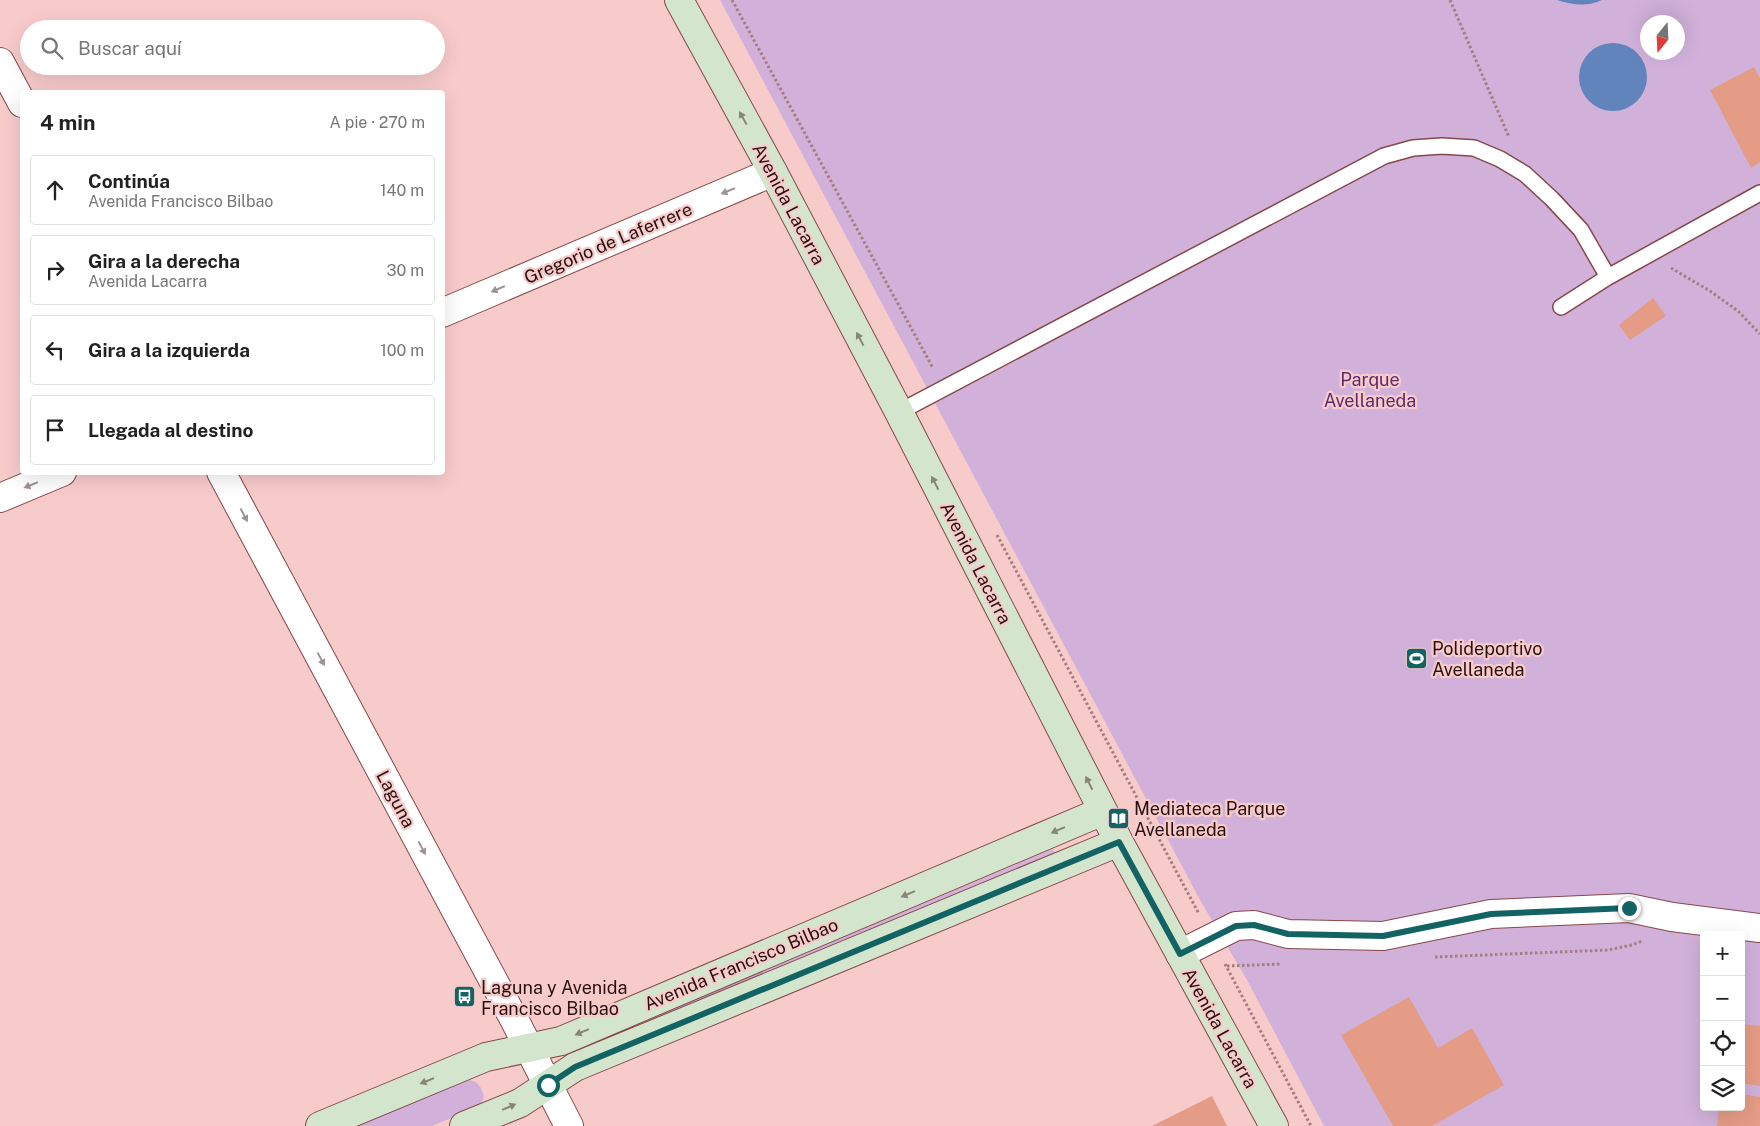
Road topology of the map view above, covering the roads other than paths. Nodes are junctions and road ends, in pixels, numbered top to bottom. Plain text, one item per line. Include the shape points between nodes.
1 (679, 0) edge
2 (0, 62) edge
3 (20, 99) edge
4 (773, 172) junction
5 (1760, 194) edge
6 (1608, 277) junction
7 (1561, 307) dead end
8 (445, 312) edge
9 (899, 412) junction
10 (55, 475) edge
11 (223, 475) edge
12 (0, 498) edge
13 (1103, 811) junction
14 (1119, 842) junction
15 (1760, 928) edge
16 (1180, 954) junction
17 (529, 1048) junction
18 (548, 1085) junction
19 (320, 1126) edge
20 (464, 1126) edge
21 (569, 1126) edge
22 (1274, 1126) edge

4 -> 1 street, Avenida Lacarra
2 - 3 street
4 -> 8 street, Gregorio de Laferrere
9 -> 4 street, Avenida Lacarra
5 - 6 lane
6 - 7 lane
6 - 9 lane via 1581,230 1525,174 1474,148 1413,148 1384,156
13 -> 9 street, Avenida Lacarra
10 -> 12 street
11 -> 17 street, Laguna
13 - 14 street, Avenida Lacarra
13 -> 17 street, Avenida Francisco Bilbao via 561,1041
14 - 16 street, Avenida Lacarra
14 - 18 street, Avenida Francisco Bilbao via 575,1067
15 - 16 street via 1629,908 1491,914 1383,936 1288,934 1254,925 1236,926
16 - 22 street, Avenida Lacarra
17 - 18 street, Laguna
17 -> 19 street, Avenida Francisco Bilbao via 486,1058
20 -> 18 street, Avenida Francisco Bilbao via 520,1103
18 - 21 street, Laguna

